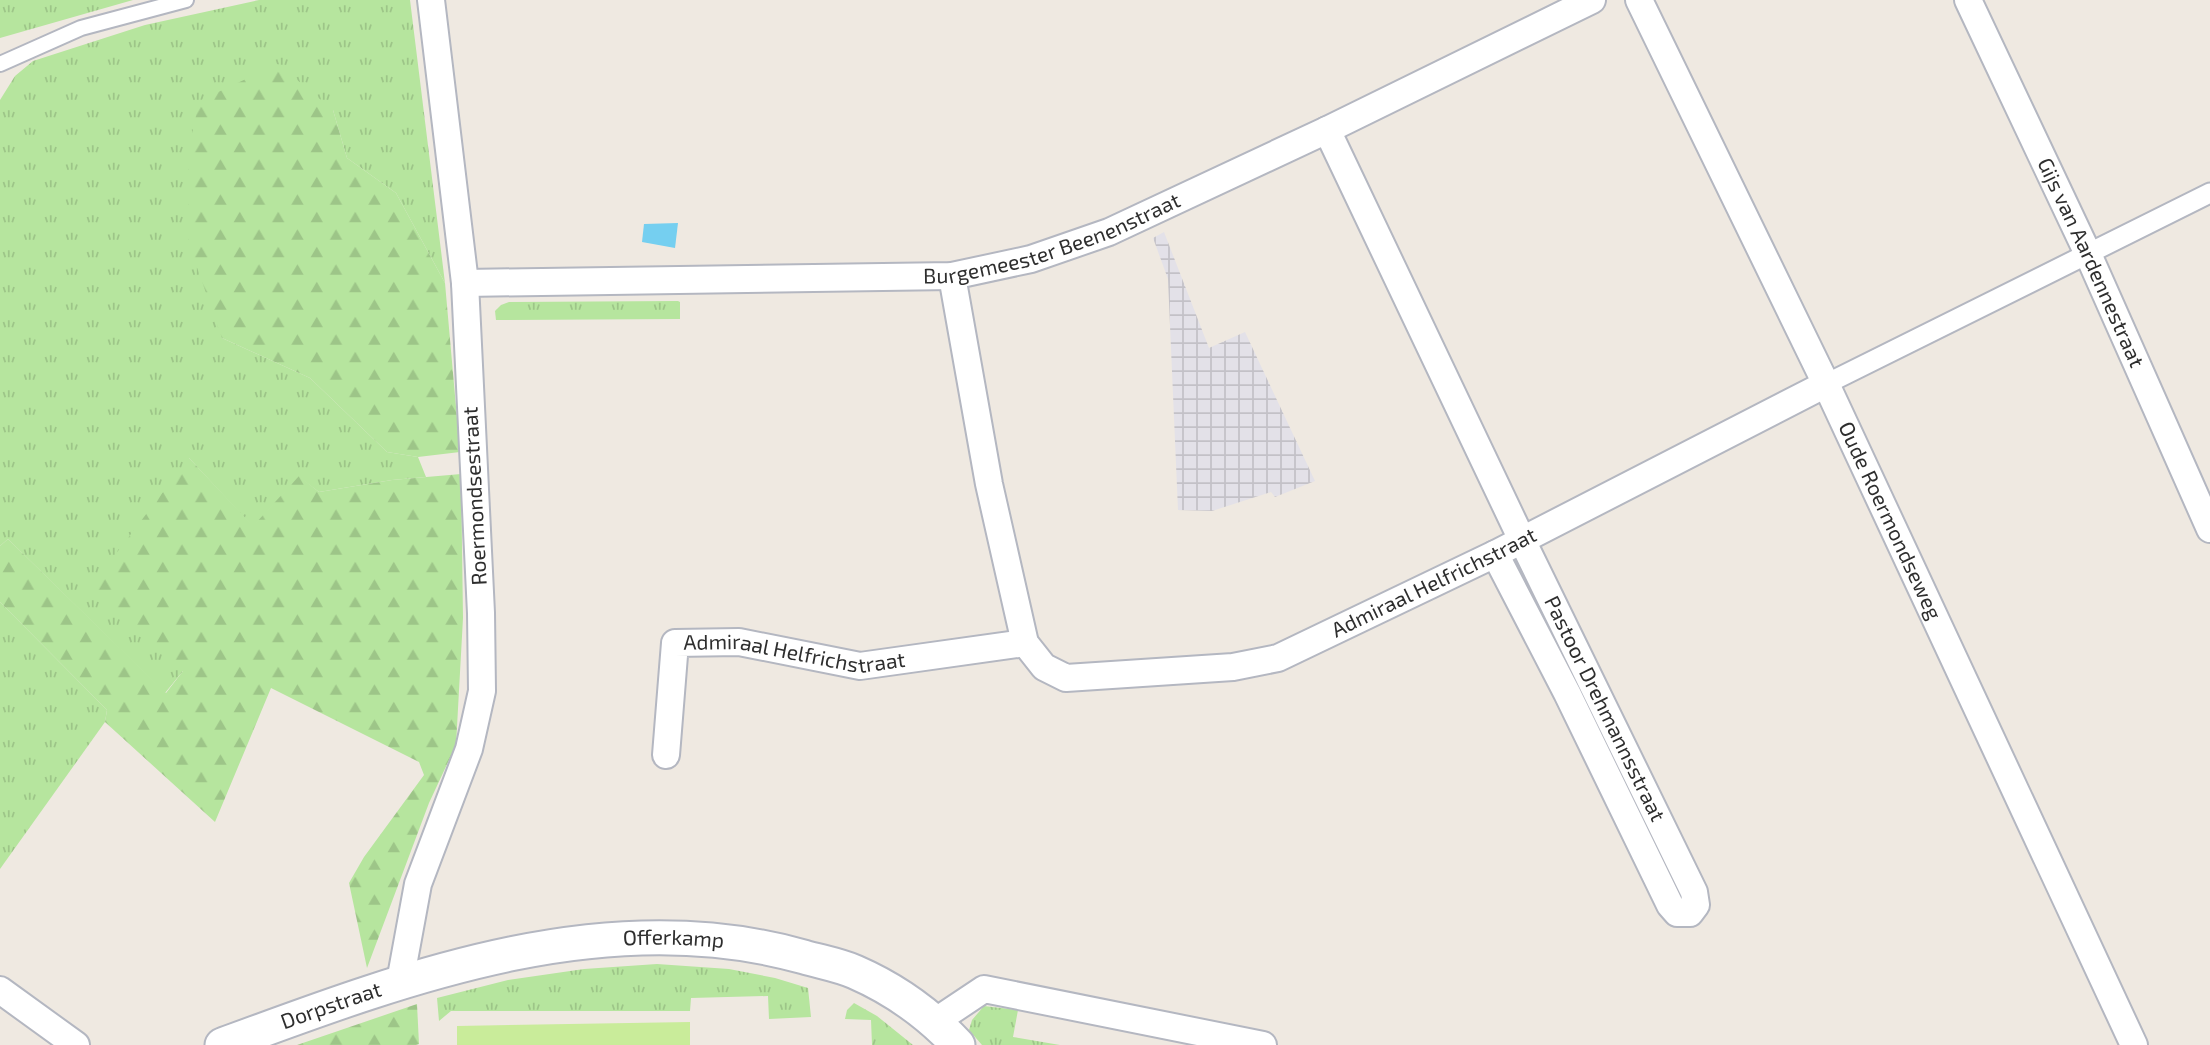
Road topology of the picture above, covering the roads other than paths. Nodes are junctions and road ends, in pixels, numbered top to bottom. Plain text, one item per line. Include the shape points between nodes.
1 (187, 0) edge
2 (430, 0) edge
3 (1592, 0) edge
4 (1639, 0) edge
5 (1968, 0) edge
6 (0, 64) edge
7 (1327, 130) junction
8 (2210, 193) edge
9 (2088, 254) junction
10 (952, 276) junction
11 (465, 283) junction
12 (1826, 384) junction
13 (2210, 529) edge
14 (1522, 540) junction
15 (1495, 554) junction
16 (1025, 643) junction
17 (666, 755) dead end
18 (400, 982) junction
19 (0, 990) edge
20 (936, 1021) junction
21 (76, 1045) edge
22 (222, 1045) edge
23 (958, 1045) edge
24 (1264, 1045) edge
25 (2134, 1045) edge

1 - 6 lane via 81,28
2 - 11 street, Roermondsestraat
3 - 7 street, Burgemeester Beenenstraat
4 - 12 street, Oude Roermondseweg
5 - 9 street, Gijs van Aardennestraat
7 - 10 street, Burgemeester Beenenstraat via 1109,232 1031,259
7 - 14 street, Pastoor Drehmannsstraat
8 - 9 street
9 - 12 street
9 - 13 street, Gijs van Aardennestraat
10 - 11 street, Burgemeester Beenenstraat
10 - 16 street, Admiraal Helfrichstraat via 989,484
11 - 18 street, Roermondsestraat via 482,691 469,749 418,884
12 - 14 street, Admiraal Helfrichstraat
12 - 25 street, Oude Roermondseweg
14 - 15 street, Admiraal Helfrichstraat
14 - 15 street, Pastoor Drehmannsstraat via 1694,892 1696,905 1690,913 1677,914 1670,905
15 - 16 street, Admiraal Helfrichstraat via 1278,657 1233,667 1066,678 1044,667
16 - 17 street, Admiraal Helfrichstraat via 860,666 739,642 675,643
18 - 20 street, Offerkamp via 556,946 668,937 719,940 854,971
18 - 22 street, Dorpstraat
19 - 21 street
20 - 23 street, Offerkamp
20 - 24 street via 984,989

